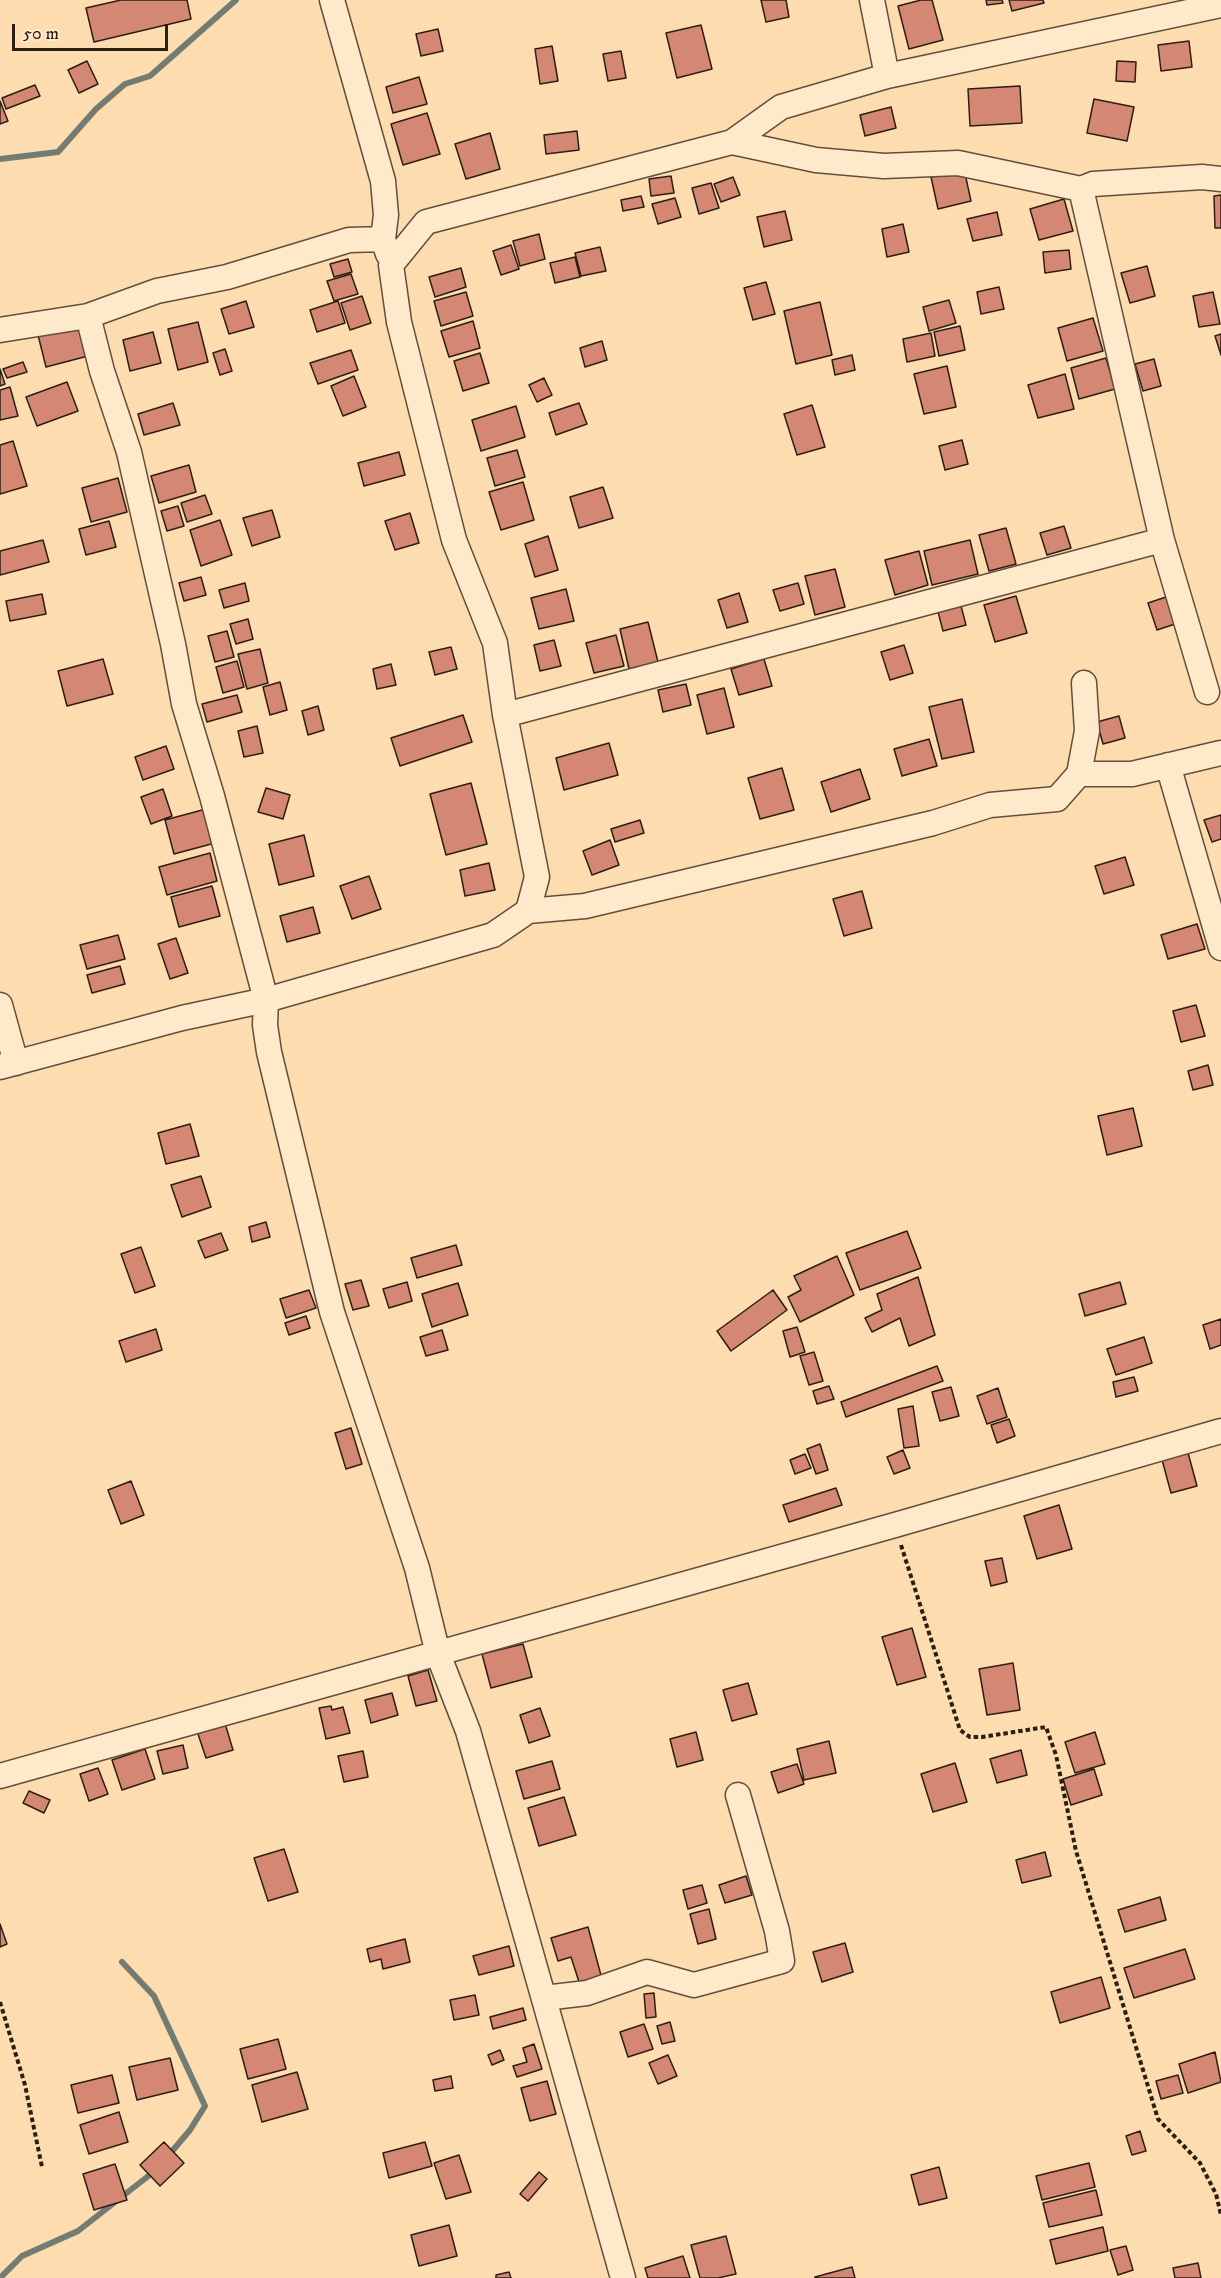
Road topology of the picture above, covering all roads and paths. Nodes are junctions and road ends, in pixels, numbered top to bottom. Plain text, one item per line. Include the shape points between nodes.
1 (332, 0) edge
2 (872, 0) edge
3 (1221, 5) edge
4 (887, 76) junction
5 (732, 142) junction
6 (1221, 179) edge
7 (1081, 189) junction
8 (383, 239) junction
9 (391, 265) junction
10 (88, 316) junction
11 (0, 330) edge
12 (1162, 540) junction
13 (1084, 683) dead end
14 (1207, 692) dead end
15 (505, 715) junction
16 (1221, 753) edge
17 (1168, 765) junction
18 (1079, 774) junction
19 (528, 911) junction
20 (1221, 948) edge
21 (266, 1000) junction
22 (0, 1005) edge
23 (8, 1065) edge
24 (1221, 1431) edge
25 (895, 1525) junction
26 (438, 1654) junction
27 (0, 1776) edge
28 (738, 1795) dead end
29 (544, 1998) junction
30 (0, 2002) edge
31 (42, 2167) dead end
32 (1221, 2215) edge
33 (623, 2278) edge

1 - 8 street via 383,181
2 - 4 street
3 - 4 street
4 - 5 street via 781,107
5 - 7 street via 827,161 884,166 958,163
5 - 9 street via 426,222
6 - 7 street via 1093,184
7 - 12 street
8 - 9 street
8 - 10 street via 349,240 227,277 158,291
9 - 15 street via 399,322 454,540 495,643
10 - 11 street
10 - 21 street via 129,452 184,704
12 - 14 street
12 - 15 street
13 - 18 street via 1087,731
15 - 19 street via 537,877
16 - 17 street
17 - 18 street via 1132,774
17 - 20 street
18 - 19 street via 1057,799 990,805 933,823 585,906
19 - 21 street via 494,935
21 - 23 street via 182,1018
21 - 26 street via 269,1052 332,1312 417,1568
22 - 23 street
24 - 25 street
25 - 26 street
25 - 32 path via 960,1730 970,1737 982,1737 1046,1727 1056,1755 1076,1851 1158,2120 1200,2163 1216,2194
26 - 27 street
26 - 29 street via 468,1731
28 - 29 street via 782,1961 693,1985 647,1972 587,1993
29 - 33 street
30 - 31 path via 25,2085

